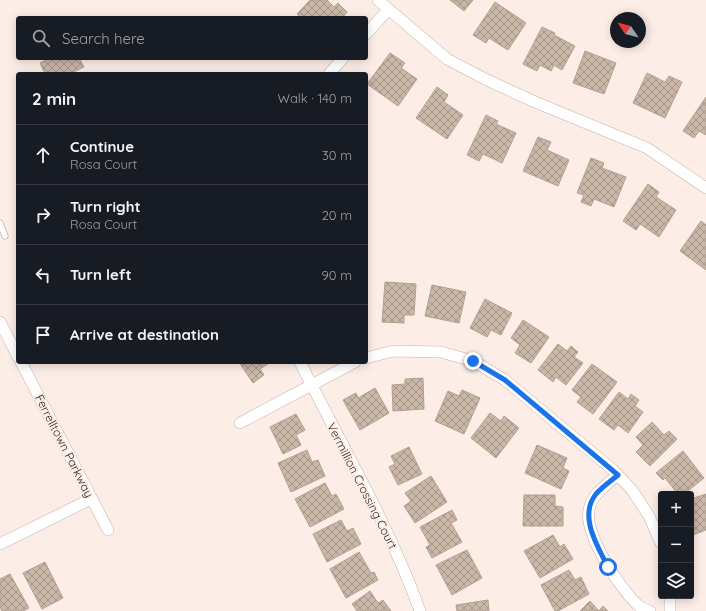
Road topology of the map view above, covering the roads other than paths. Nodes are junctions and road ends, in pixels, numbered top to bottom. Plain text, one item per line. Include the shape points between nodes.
1 (378, 0) edge
2 (388, 10) junction
3 (368, 32) edge
4 (341, 60) edge
5 (330, 72) edge
6 (706, 188) edge
7 (0, 223) edge
8 (6, 236) dead end
9 (0, 322) edge
10 (16, 353) edge
11 (368, 358) edge
12 (22, 364) edge
13 (301, 364) edge
14 (350, 364) edge
15 (312, 385) junction
16 (240, 424) dead end
17 (618, 475) junction
18 (91, 499) junction
19 (108, 530) dead end
20 (658, 536) edge
21 (0, 544) edge
22 (670, 599) edge
23 (420, 611) edge
24 (650, 611) edge
25 (670, 611) edge

1 - 2 street
2 - 3 street
2 - 6 street via 447,59 535,102 647,148
4 - 5 street
7 - 8 lane
9 - 10 street
11 - 17 street via 394,351 441,352 473,361 505,380
12 - 18 street, Ferrelltown Parkway
13 - 15 street, Vermillion Crossing Court
14 - 15 street
15 - 16 street
15 - 23 street, Vermillion Crossing Court via 379,516
17 - 20 street via 632,490 649,516
17 - 24 street via 596,494 589,510 590,526 595,541 618,582 638,605
18 - 19 street, Ferrelltown Parkway
18 - 21 street
22 - 25 street

